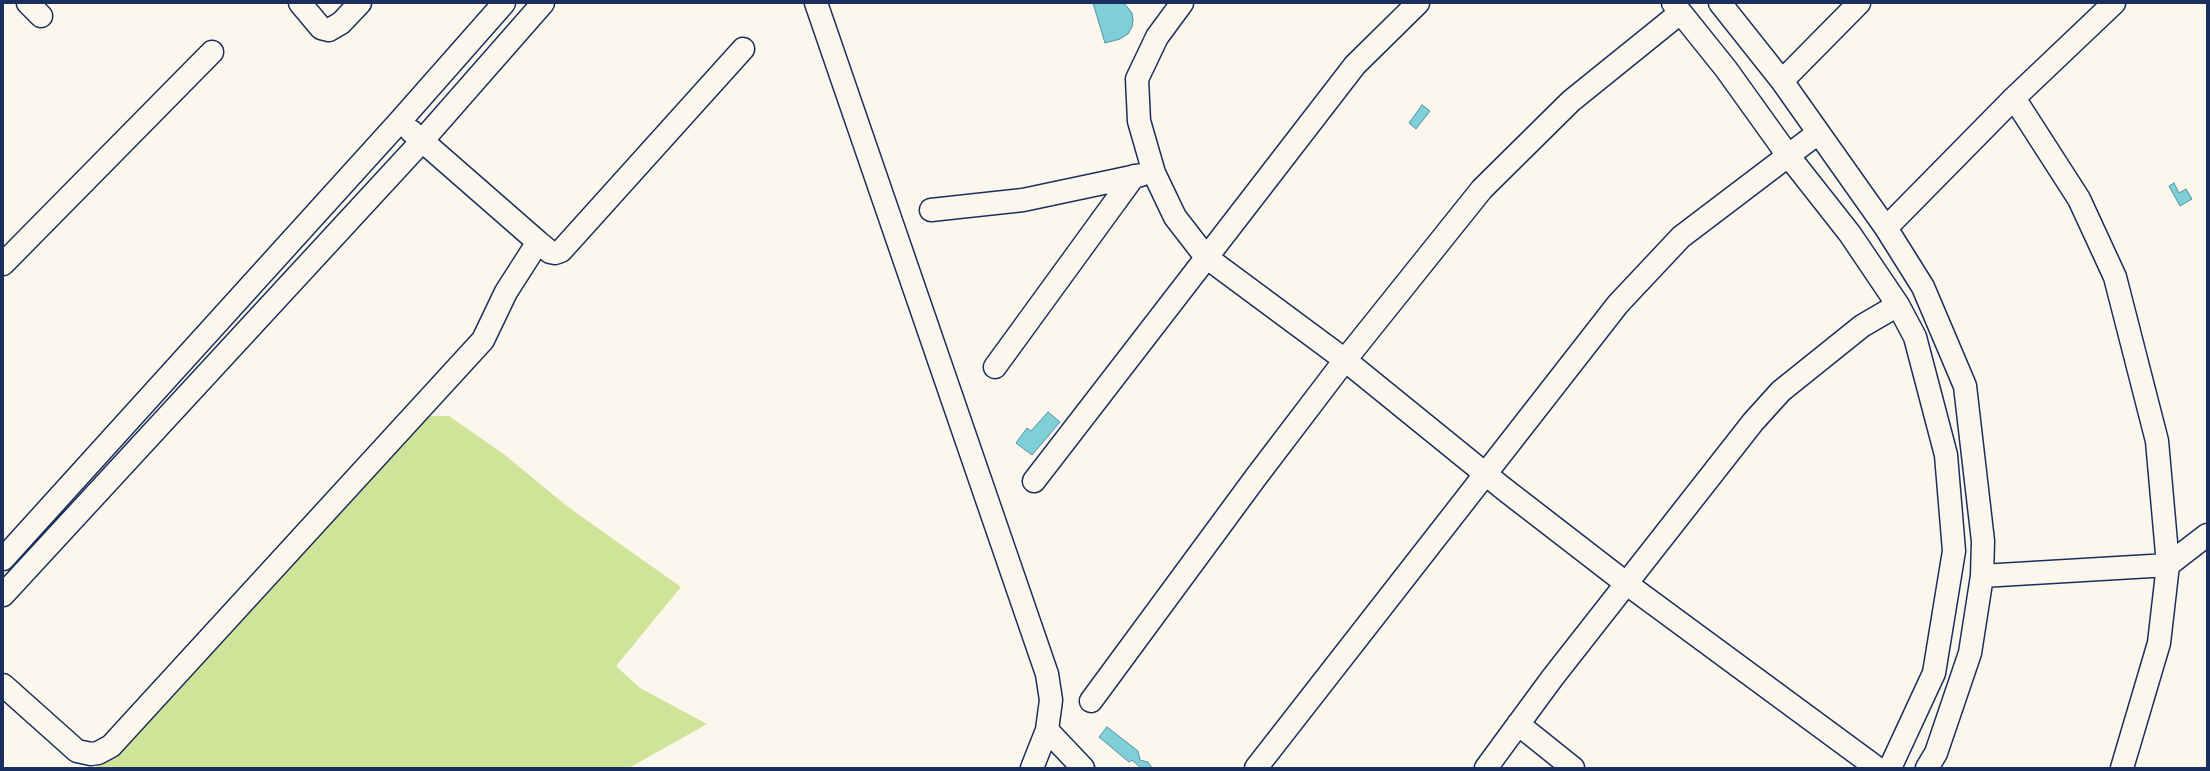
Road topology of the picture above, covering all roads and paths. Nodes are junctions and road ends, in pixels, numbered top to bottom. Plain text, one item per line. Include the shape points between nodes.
1 (300, 3) edge
2 (360, 3) edge
3 (504, 3) edge
4 (543, 3) edge
5 (816, 3) edge
6 (1182, 3) edge
7 (1418, 3) edge
8 (1720, 3) edge
9 (1859, 3) edge
10 (2114, 3) edge
11 (1677, 8) edge
12 (743, 49) dead end
13 (212, 52) dead end
14 (1782, 81) junction
15 (2014, 98) junction
16 (400, 121) junction
17 (1818, 133) junction
18 (422, 141) junction
19 (1787, 154) junction
20 (1144, 174) junction
21 (321, 209) junction
22 (931, 210) dead end
23 (341, 228) junction
24 (1886, 228) junction
25 (538, 242) junction
26 (1206, 257) junction
27 (3, 264) edge
28 (1898, 305) junction
29 (1345, 360) junction
30 (179, 365) junction
31 (995, 367) dead end
32 (198, 384) junction
33 (1485, 473) junction
34 (1034, 481) dead end
35 (2207, 535) edge
36 (3, 559) edge
37 (2168, 565) junction
38 (1982, 576) junction
39 (1627, 584) junction
40 (3, 595) edge
41 (3, 685) edge
42 (1091, 701) dead end
43 (1518, 724) junction
44 (1047, 730) junction
45 (1032, 768) edge
46 (1083, 768) edge
47 (1256, 768) edge
48 (1486, 768) edge
49 (1573, 768) edge
50 (1877, 768) edge
51 (1890, 768) edge
52 (1927, 768) edge
53 (2122, 768) edge

1 - 2 street via 321,28 329,30 341,23
3 - 16 street
4 - 18 street
5 - 44 street via 1047,674 1051,700
6 - 20 street via 1157,37 1137,80
7 - 26 street via 1355,65
8 - 14 street
9 - 14 street
10 - 15 street
11 - 19 street via 1726,69
11 - 29 street via 1571,101 1482,189
12 - 25 street via 561,251 550,252
13 - 27 street
14 - 17 street
15 - 24 street
15 - 37 street via 2079,199 2115,277 2157,442
16 - 18 street
16 - 21 street
17 - 19 street
17 - 24 street
18 - 23 street
18 - 25 street
19 - 28 street via 1850,234
19 - 33 street via 1681,237 1618,304
20 - 22 street via 1023,200
20 - 26 street
20 - 31 street
21 - 23 street
21 - 30 street
23 - 32 street
24 - 38 street via 1923,287 1965,386 1984,541
25 - 41 street via 506,292 483,340 111,746 98,753 77,751
26 - 29 street
26 - 34 street
28 - 39 street via 1862,326 1781,391 1753,422
28 - 51 street via 1914,337 1946,455 1954,551 1934,673
29 - 33 street
29 - 42 street
30 - 32 street
30 - 36 street
32 - 40 street
33 - 39 street
33 - 47 street
35 - 37 street
37 - 38 street
37 - 53 street via 2159,643
38 - 52 street via 1970,654 1936,753
39 - 43 street
39 - 50 street
43 - 48 street
43 - 49 street
44 - 45 street
44 - 46 street

